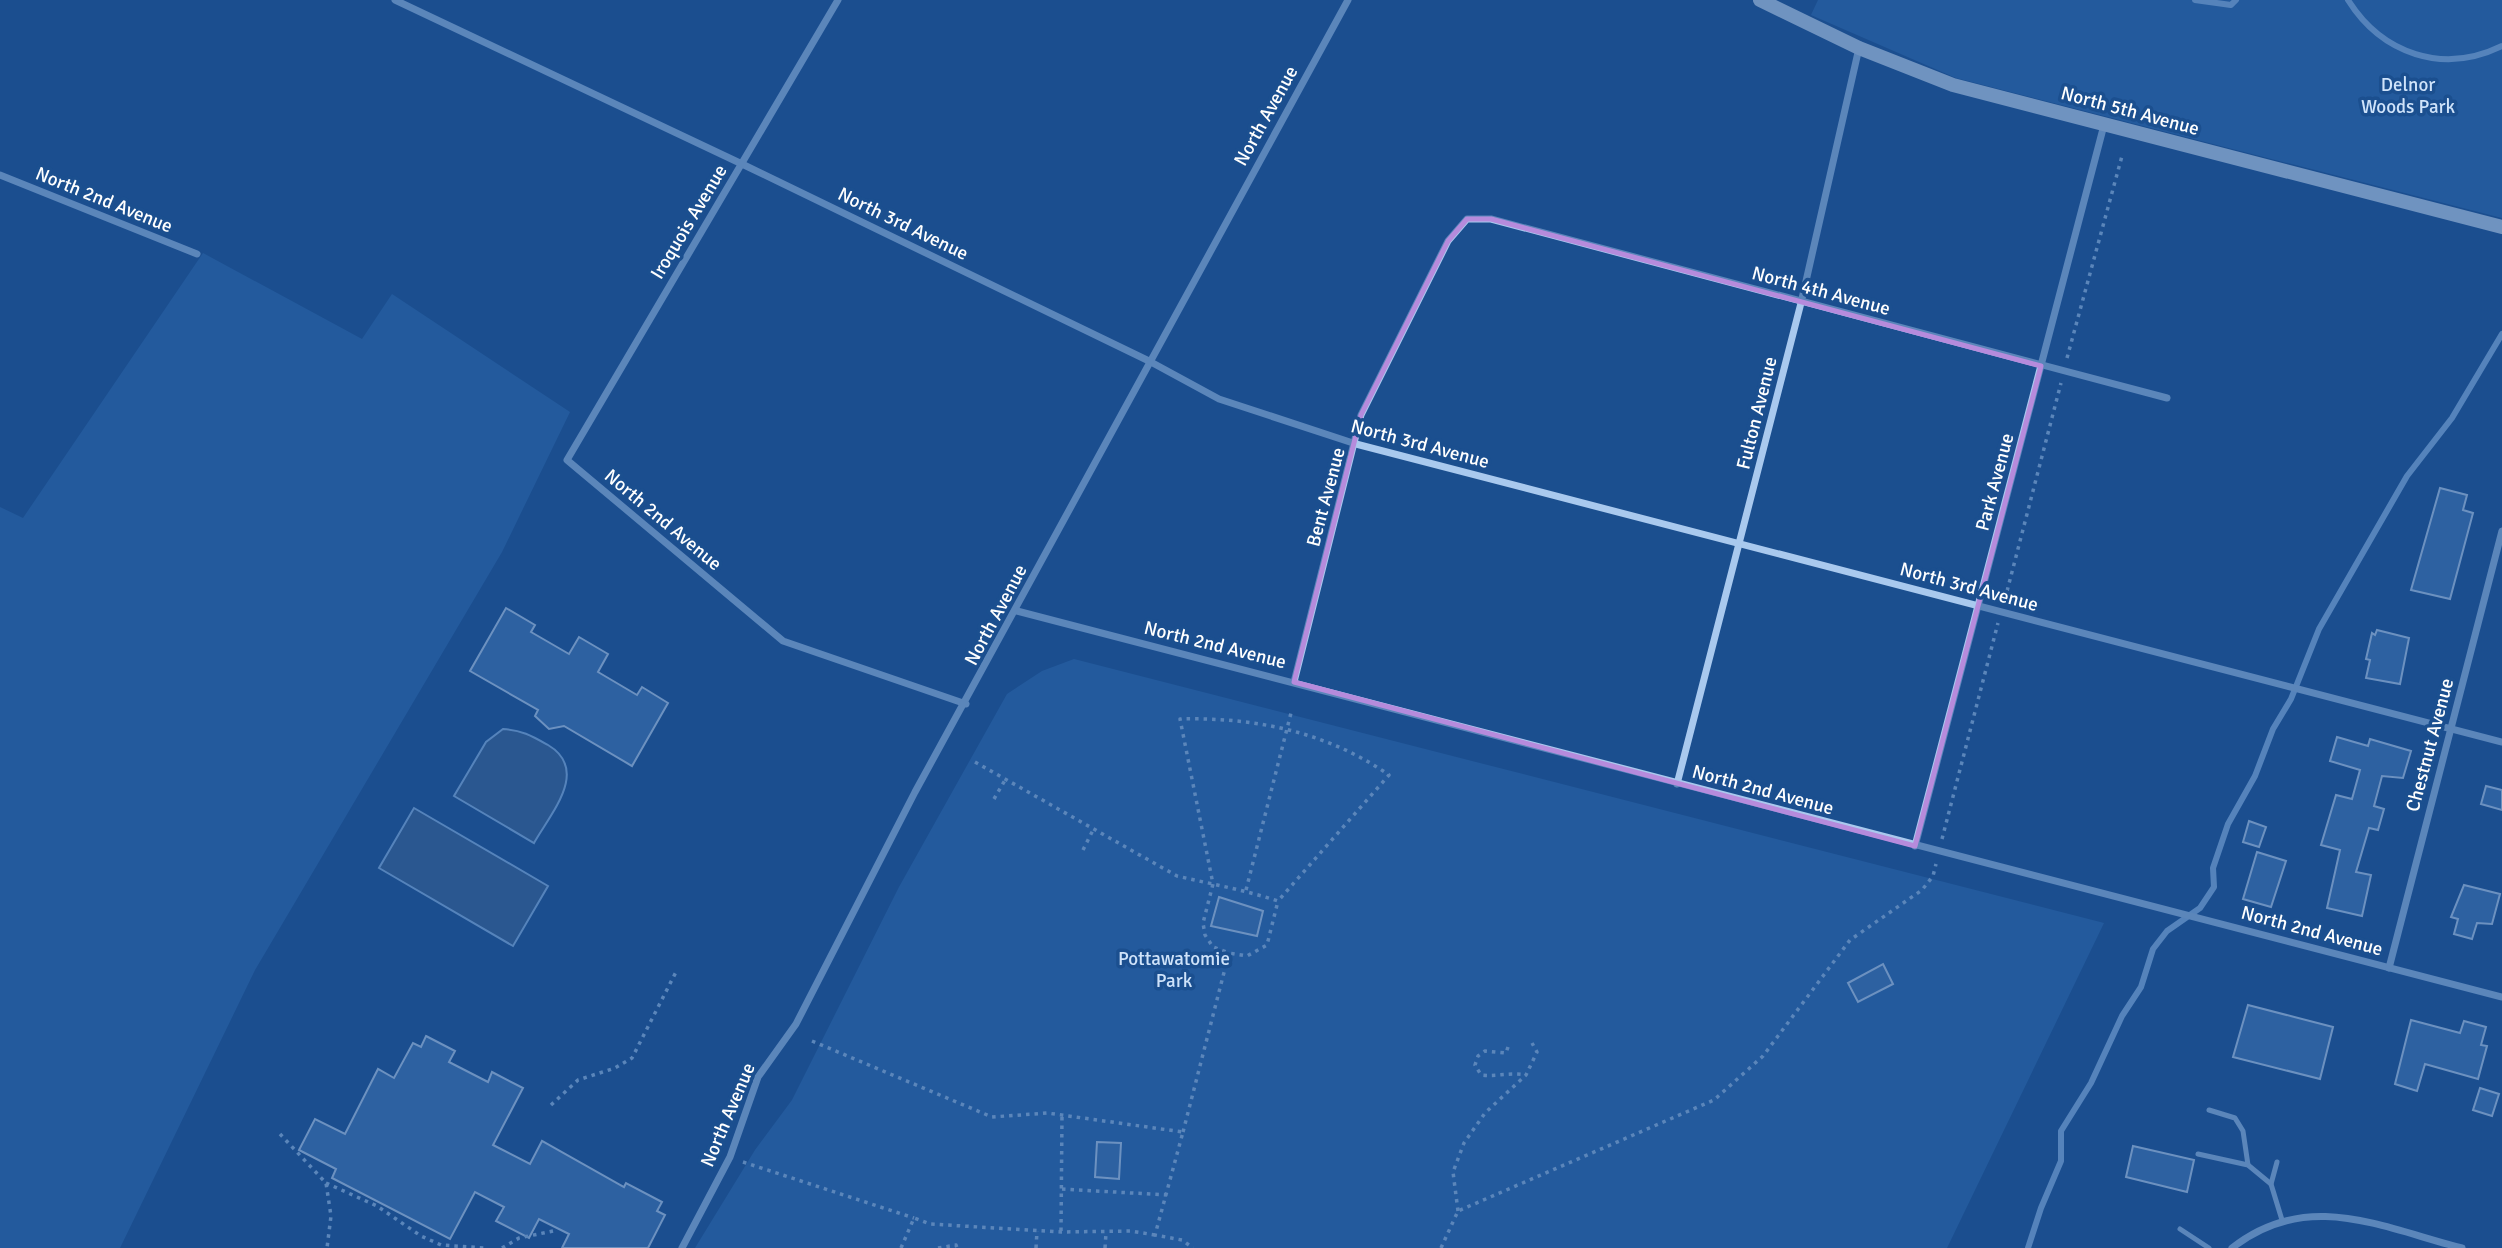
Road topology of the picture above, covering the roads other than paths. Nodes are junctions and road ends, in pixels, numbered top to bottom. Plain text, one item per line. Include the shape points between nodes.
1 (395, 0) edge
2 (838, 0) edge
3 (1348, 0) edge
4 (1760, 0) edge
5 (1859, 48) junction
6 (2104, 125) junction
7 (742, 164) junction
8 (0, 176) edge
9 (1467, 219) joint
10 (2502, 227) edge
11 (197, 254) dead end
12 (1801, 303) junction
13 (1149, 361) junction
14 (2041, 366) junction
15 (2167, 398) dead end
16 (1356, 444) junction
17 (567, 460) joint
18 (2502, 531) edge
19 (1740, 544) junction
20 (1978, 606) junction
21 (1017, 611) junction
22 (1294, 682) junction
23 (966, 704) junction
24 (2451, 729) junction
25 (2502, 742) edge
26 (1677, 784) junction
27 (1915, 846) junction
28 (2389, 968) junction
29 (2502, 997) edge
30 (2209, 1110) dead end
31 (2198, 1154) dead end
32 (2277, 1162) dead end
33 (2248, 1165) junction
34 (2272, 1184) junction
35 (2282, 1220) junction
36 (2180, 1229) dead end
37 (682, 1248) edge
38 (2209, 1248) edge
39 (2232, 1248) edge
40 (2462, 1248) edge

1 - 7 street, North 3rd Avenue
2 - 7 street, Iroquois Avenue
3 - 13 street, North Avenue
4 - 5 main road, North 5th Avenue
5 - 6 main road, North 5th Avenue via 1953,85
5 - 12 street, Fulton Avenue
6 - 10 main road, North 5th Avenue
6 - 14 street, Park Avenue
7 - 13 street, North 3rd Avenue
7 - 17 street, Iroquois Avenue
8 - 11 street, North 2nd Avenue
9 - 12 street, North 4th Avenue via 1491,219
9 - 16 street, Bent Avenue via 1448,242 1361,415
12 - 14 street, North 4th Avenue
12 - 19 street, Fulton Avenue
13 - 16 street, North 3rd Avenue via 1219,399
13 - 21 street, North Avenue
14 - 15 street, North 4th Avenue
14 - 20 street, Park Avenue
16 - 19 street, North 3rd Avenue
16 - 22 street, Bent Avenue
17 - 23 street, North 2nd Avenue via 783,641
18 - 24 street, Chestnut Avenue
19 - 20 street, North 3rd Avenue
19 - 26 street, Fulton Avenue
20 - 24 street, North 3rd Avenue
20 - 27 street, Park Avenue
21 - 22 street, North 2nd Avenue
21 - 23 street, North Avenue
22 - 26 street, North 2nd Avenue
23 - 37 street, North Avenue via 915,792 796,1024 758,1077 730,1157
24 - 25 street, North 3rd Avenue
24 - 28 street, Chestnut Avenue
26 - 27 street, North 2nd Avenue
27 - 28 street, North 2nd Avenue
28 - 29 street, North 2nd Avenue
30 - 33 lane via 2235,1118 2243,1132
31 - 33 lane
32 - 34 lane
33 - 34 lane
34 - 35 lane
35 - 39 street via 2255,1230
35 - 40 street via 2332,1215
36 - 38 lane

